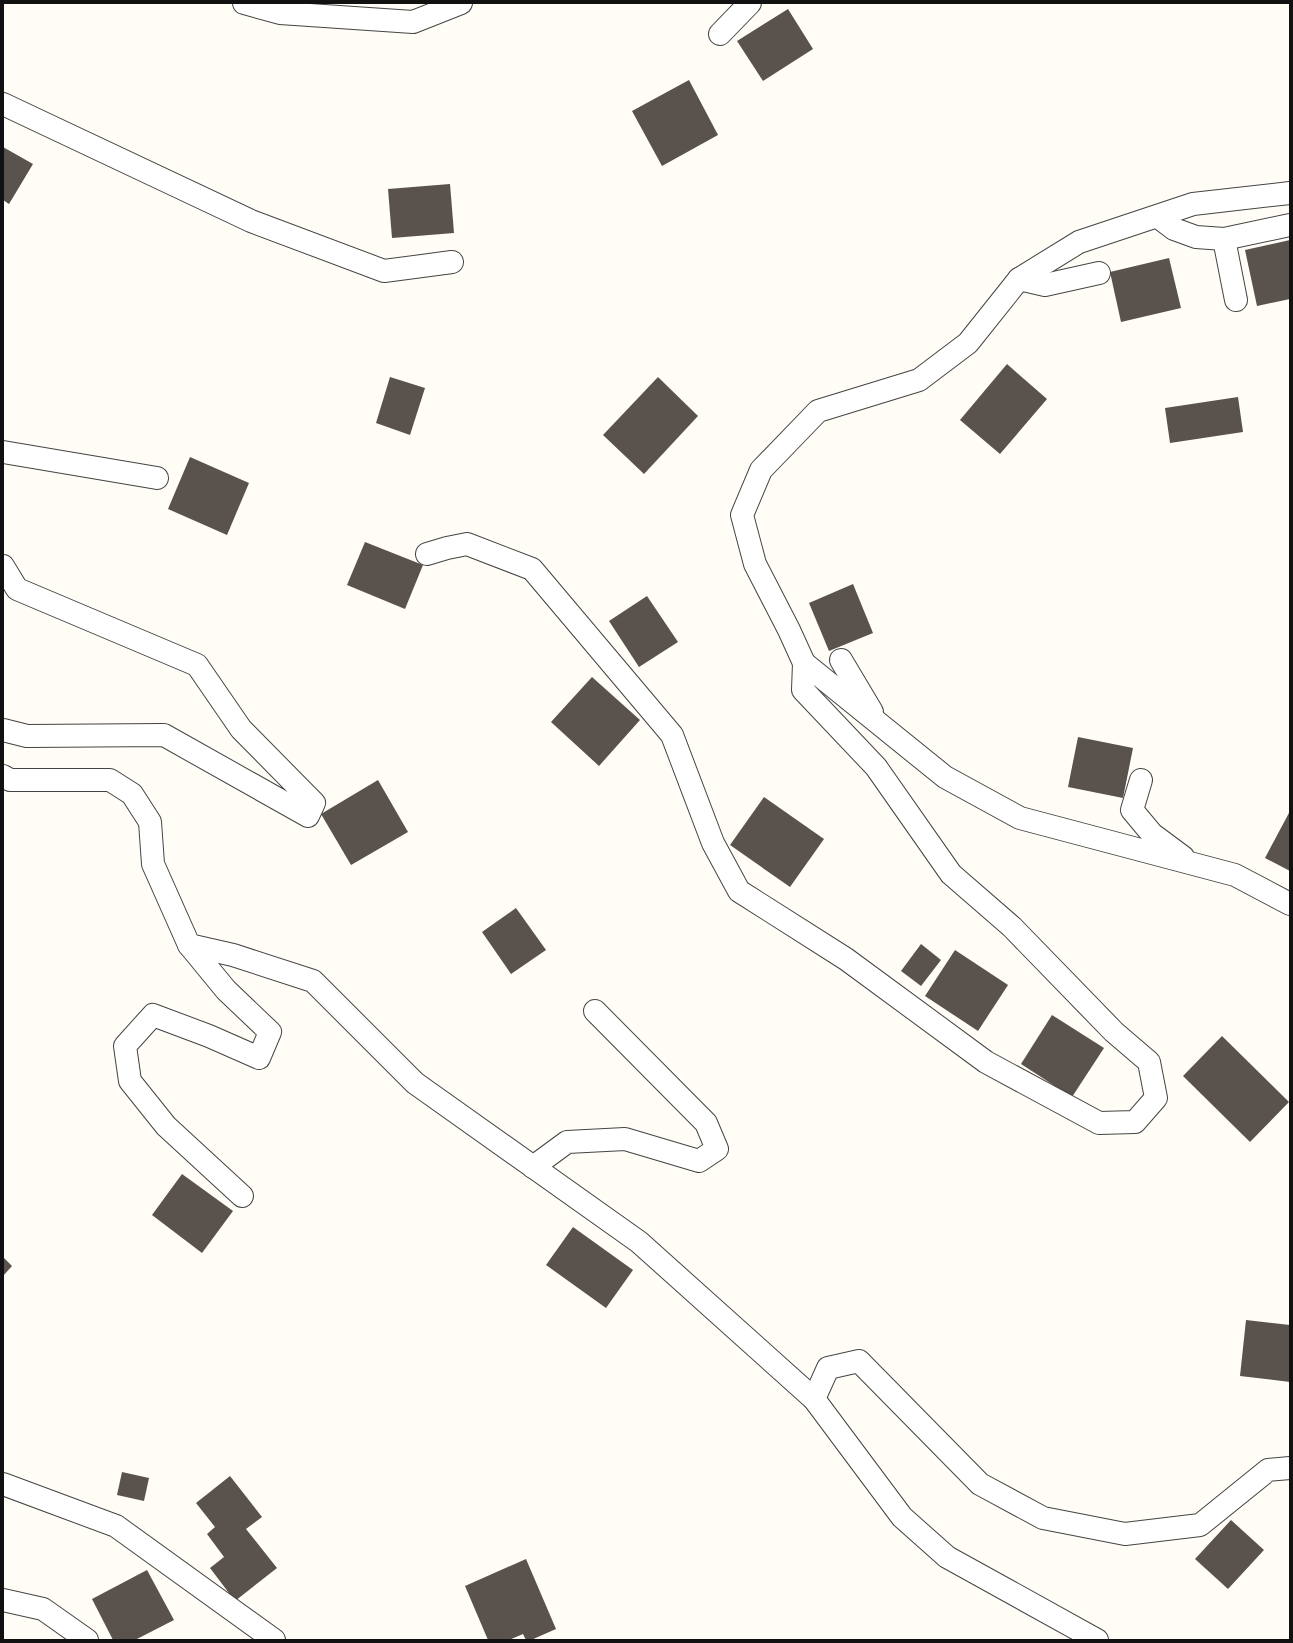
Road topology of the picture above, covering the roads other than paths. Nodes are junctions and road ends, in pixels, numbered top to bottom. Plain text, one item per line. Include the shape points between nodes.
1 (244, 3) edge
2 (461, 3) edge
3 (750, 3) edge
4 (720, 34) dead end
5 (3, 104) edge
6 (1290, 193) edge
7 (1158, 216) junction
8 (1290, 226) edge
9 (1224, 239) junction
10 (452, 262) dead end
11 (1099, 273) dead end
12 (1019, 279) junction
13 (1236, 300) dead end
14 (3, 452) edge
15 (158, 478) dead end
16 (427, 554) dead end
17 (3, 566) edge
18 (841, 660) dead end
19 (804, 663) junction
20 (879, 724) junction
21 (3, 730) edge
22 (3, 776) edge
23 (1141, 780) dead end
24 (1190, 863) junction
25 (1290, 904) edge
26 (189, 945) junction
27 (595, 1011) dead end
28 (533, 1167) junction
29 (242, 1196) dead end
30 (814, 1399) junction
31 (1290, 1468) edge
32 (3, 1484) edge
33 (3, 1600) edge
34 (87, 1640) edge
35 (274, 1640) edge
36 (1097, 1640) edge

1 - 2 street via 280,13 413,22
3 - 4 street
5 - 10 street via 251,221 384,271
6 - 7 street via 1193,204
7 - 9 street via 1174,229 1196,237
7 - 12 street via 1079,242
8 - 9 street
9 - 13 street
11 - 12 street via 1046,284
12 - 19 street via 968,343 919,380 818,411 761,470 742,515 755,564
14 - 15 street
16 - 19 street via 467,544 532,569 672,735 712,843 739,891 846,959 986,1062 1099,1124 1135,1122 1156,1098 1149,1062 1114,1032 1012,926 951,874 876,767 803,690
17 - 21 street via 17,589 197,665 241,729 314,803 308,816 164,735 27,736
18 - 20 street
19 - 20 street
20 - 24 street via 946,777 1020,818
22 - 26 street via 10,780 110,780 132,794 150,822 153,864
23 - 24 street via 1132,810 1152,834
24 - 25 street via 1235,875
26 - 28 street via 233,954 313,981 415,1083
26 - 29 street via 226,990 270,1032 259,1058 153,1015 125,1046 130,1081 166,1126
27 - 28 street via 706,1123 717,1149 699,1161 625,1139 567,1142
28 - 30 street via 639,1242
30 - 31 street via 828,1368 859,1361 980,1484 1043,1518 1125,1534 1200,1525 1268,1470
30 - 36 street via 902,1517 947,1556
32 - 35 street via 116,1526
33 - 34 street via 43,1608

